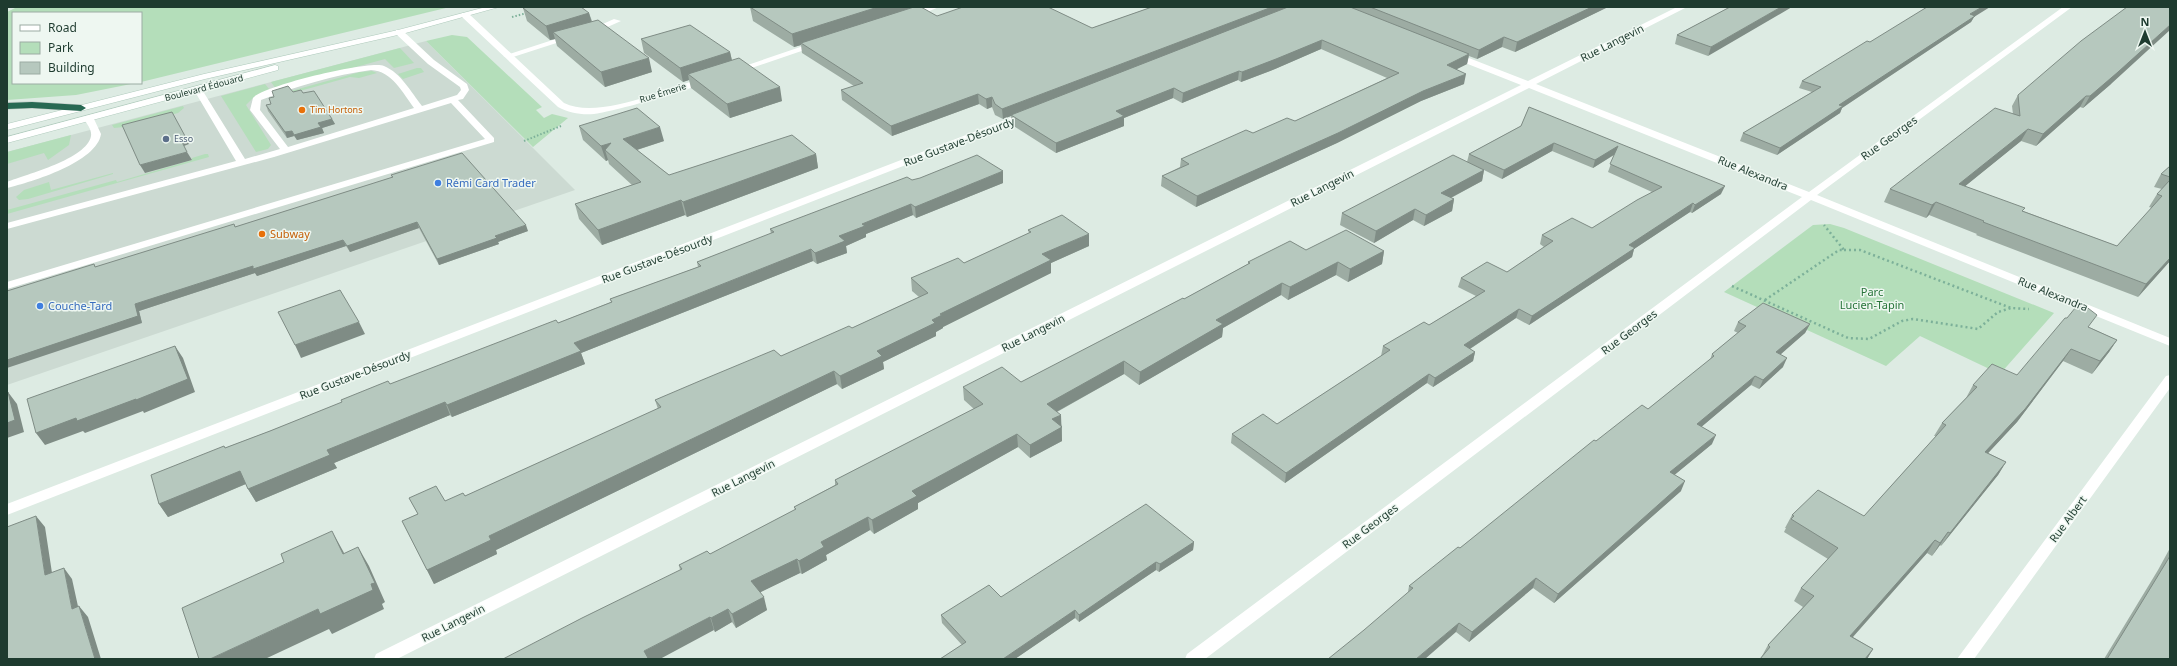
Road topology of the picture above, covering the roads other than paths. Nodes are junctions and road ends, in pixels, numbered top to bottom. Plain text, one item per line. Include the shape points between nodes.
1 (495, 7) edge
2 (935, 7) edge
3 (1683, 7) edge
4 (2068, 7) edge
5 (465, 15) junction
6 (905, 17) edge
7 (617, 21) dead end
8 (399, 32) junction
9 (824, 42) edge
10 (1448, 53) edge
11 (508, 56) junction
12 (727, 73) edge
13 (712, 78) edge
14 (1528, 85) junction
15 (198, 90) junction
16 (453, 100) junction
17 (7, 106) edge
18 (81, 108) junction
19 (420, 110) junction
20 (1038, 111) edge
21 (89, 119) junction
22 (7, 127) edge
23 (7, 140) edge
24 (286, 150) junction
25 (242, 163) junction
26 (7, 185) edge
27 (1810, 196) junction
28 (7, 226) edge
29 (7, 286) edge
30 (2170, 342) edge
31 (2170, 379) edge
32 (7, 510) edge
33 (382, 659) edge
34 (1193, 659) edge
35 (1965, 659) edge

1 - 5 street, Boulevard Édouard
2 - 6 street
3 - 14 street, Rue Langevin
4 - 27 street, Rue Georges
5 - 8 street, Boulevard Édouard
5 - 11 street, Rue Émerie
7 - 11 street via 604,28
8 - 15 street, Boulevard Édouard
8 - 16 street via 431,62 464,86 463,94
8 - 18 street, Boulevard Édouard
9 - 12 street
10 - 14 street, Rue Alexandra
11 - 13 street, Rue Émerie via 562,104 582,111 612,109
14 - 27 street, Rue Alexandra
14 - 33 street, Rue Langevin
15 - 21 street, Boulevard Édouard
15 - 25 street
16 - 19 street
16 - 29 street via 491,140
17 - 18 highway
18 - 22 street, Boulevard Édouard
19 - 24 street
19 - 24 street via 389,73 379,68 361,68 275,91 257,98 255,110
20 - 32 street, Rue Gustave-Désourdy
21 - 23 street, Boulevard Édouard
21 - 26 street via 96,138 87,150 69,162
24 - 25 street
25 - 28 street
27 - 30 street, Rue Alexandra
27 - 34 street, Rue Georges
31 - 35 street, Rue Albert

